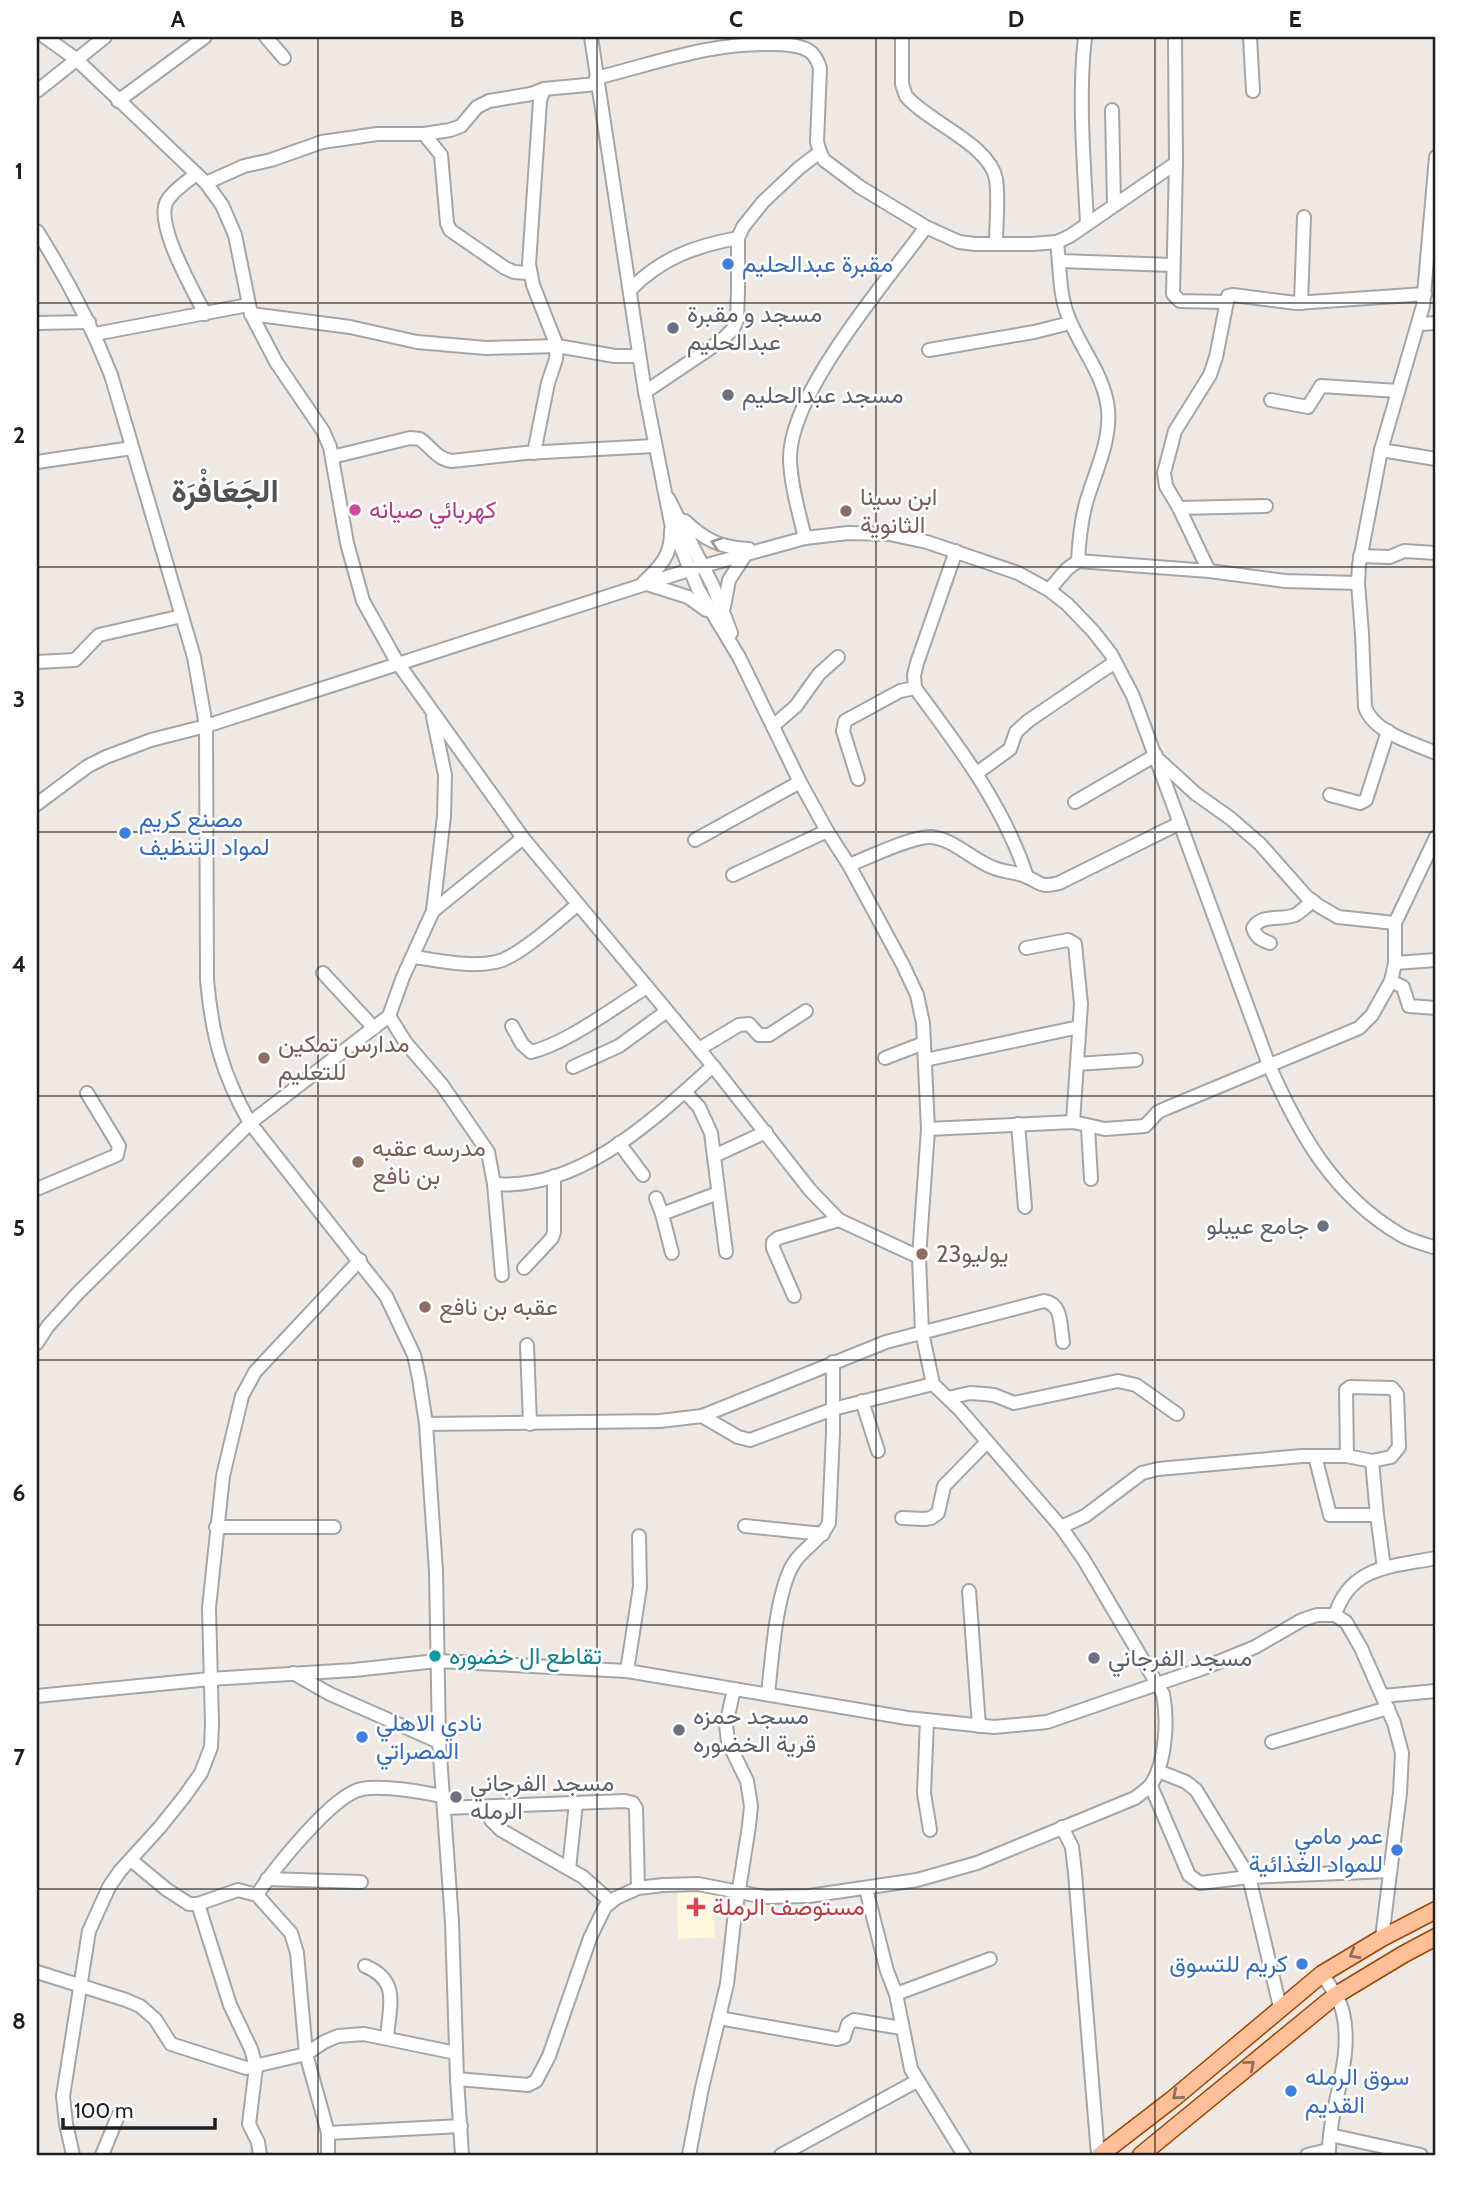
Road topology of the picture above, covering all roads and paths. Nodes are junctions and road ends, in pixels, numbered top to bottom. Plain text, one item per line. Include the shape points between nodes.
1 (45, 37) edge
2 (105, 37) edge
3 (205, 37) edge
4 (266, 37) edge
5 (592, 37) edge
6 (902, 37) edge
7 (1085, 37) edge
8 (1175, 37) edge
9 (1250, 37) edge
10 (284, 58) dead end
11 (76, 59) junction
12 (597, 81) junction
13 (544, 89) junction
14 (1253, 91) dead end
15 (37, 92) edge
16 (118, 101) junction
17 (1112, 110) dead end
18 (424, 134) junction
19 (820, 152) junction
20 (1436, 157) edge
21 (1176, 163) junction
22 (201, 178) junction
23 (1114, 203) junction
24 (1304, 217) dead end
25 (1087, 223) junction
26 (926, 228) junction
27 (37, 231) edge
28 (738, 238) junction
29 (1057, 242) junction
30 (996, 244) junction
31 (1059, 261) junction
32 (1173, 265) junction
33 (530, 273) junction
34 (630, 290) junction
35 (1425, 294) junction
36 (1225, 302) junction
37 (1301, 303) junction
38 (249, 310) junction
39 (205, 314) junction
40 (37, 323) edge
41 (1070, 323) junction
42 (1436, 323) edge
43 (1420, 324) junction
44 (92, 328) junction
45 (557, 346) junction
46 (929, 351) dead end
47 (639, 356) junction
48 (1398, 391) junction
49 (645, 392) junction
50 (1270, 400) dead end
51 (654, 446) junction
52 (132, 448) junction
53 (1381, 450) junction
54 (534, 453) junction
55 (332, 457) junction
56 (1436, 459) edge
57 (37, 462) edge
58 (1266, 506) dead end
59 (1179, 508) junction
60 (675, 518) junction
61 (804, 538) junction
62 (764, 549) junction
63 (956, 551) junction
64 (1436, 553) edge
65 (746, 554) junction
66 (1360, 556) junction
67 (1078, 561) junction
68 (703, 565) junction
69 (689, 569) junction
70 (1209, 572) junction
71 (1357, 583) junction
72 (643, 585) junction
73 (1049, 590) junction
74 (182, 616) junction
75 (720, 616) junction
76 (838, 657) dead end
77 (37, 662) edge
78 (397, 662) junction
79 (1115, 662) junction
80 (915, 688) junction
81 (433, 715) junction
82 (206, 726) junction
83 (773, 726) junction
84 (1388, 731) junction
85 (1436, 753) edge
86 (1156, 757) junction
87 (977, 773) junction
88 (858, 779) dead end
89 (800, 782) junction
90 (1330, 795) dead end
91 (1075, 802) dead end
92 (37, 804) edge
93 (1181, 823) junction
94 (827, 831) junction
95 (1436, 837) edge
96 (523, 838) junction
97 (695, 840) dead end
98 (849, 865) junction
99 (733, 875) dead end
100 (1027, 877) junction
101 (1313, 901) junction
102 (577, 905) junction
103 (433, 911) junction
104 (1395, 923) junction
105 (1270, 943) dead end
106 (1026, 948) dead end
107 (413, 957) junction
108 (1436, 960) edge
109 (1395, 963) junction
110 (323, 972) dead end
111 (1391, 981) junction
112 (647, 986) junction
113 (1436, 1008) edge
114 (667, 1011) junction
115 (806, 1011) dead end
116 (389, 1016) junction
117 (512, 1026) dead end
118 (1079, 1027) junction
119 (374, 1028) junction
120 (924, 1043) junction
121 (699, 1049) junction
122 (885, 1058) dead end
123 (925, 1060) junction
124 (1136, 1060) dead end
125 (1077, 1064) junction
126 (1269, 1065) junction
127 (713, 1066) junction
128 (573, 1067) dead end
129 (685, 1092) junction
130 (87, 1093) dead end
131 (1073, 1122) junction
132 (250, 1123) junction
133 (1018, 1124) junction
134 (1088, 1127) junction
135 (928, 1129) junction
136 (766, 1132) junction
137 (619, 1143) junction
138 (714, 1156) junction
139 (643, 1175) dead end
140 (554, 1176) junction
141 (1091, 1179) dead end
142 (494, 1184) junction
143 (37, 1189) edge
144 (719, 1193) junction
145 (656, 1198) dead end
146 (1025, 1207) dead end
147 (662, 1214) junction
148 (839, 1220) junction
149 (1436, 1248) edge
150 (726, 1252) dead end
151 (672, 1254) dead end
152 (919, 1257) junction
153 (360, 1260) junction
154 (524, 1268) dead end
155 (502, 1275) dead end
156 (794, 1296) dead end
157 (922, 1332) junction
158 (1063, 1342) dead end
159 (37, 1343) edge
160 (527, 1345) dead end
161 (833, 1362) junction
162 (933, 1384) junction
163 (948, 1398) junction
164 (862, 1401) junction
165 (833, 1409) junction
166 (1177, 1414) dead end
167 (702, 1416) junction
168 (530, 1423) junction
169 (426, 1424) junction
170 (987, 1442) junction
171 (878, 1451) dead end
172 (1315, 1455) junction
173 (1347, 1456) junction
174 (1372, 1461) junction
175 (1377, 1515) junction
176 (902, 1518) dead end
177 (745, 1526) dead end
178 (216, 1527) junction
179 (334, 1527) dead end
180 (1060, 1527) junction
181 (823, 1534) junction
182 (639, 1536) dead end
183 (1436, 1558) edge
184 (1384, 1568) junction
185 (969, 1591) dead end
186 (1335, 1615) junction
187 (437, 1661) junction
188 (627, 1671) junction
189 (293, 1673) junction
190 (210, 1679) junction
191 (1157, 1684) junction
192 (734, 1689) junction
193 (1436, 1691) edge
194 (768, 1694) junction
195 (37, 1696) edge
196 (1385, 1702) junction
197 (927, 1720) junction
198 (979, 1726) junction
199 (439, 1742) junction
200 (1272, 1742) dead end
201 (1158, 1771) junction
202 (1151, 1786) junction
203 (444, 1802) junction
204 (576, 1803) junction
205 (484, 1807) junction
206 (1062, 1827) junction
207 (930, 1830) dead end
208 (131, 1860) junction
209 (569, 1869) junction
210 (1389, 1871) junction
211 (1249, 1877) junction
212 (267, 1879) junction
213 (360, 1882) dead end
214 (638, 1888) junction
215 (866, 1889) junction
216 (740, 1893) junction
217 (257, 1895) junction
218 (610, 1902) junction
219 (198, 1904) junction
220 (1436, 1910) edge
221 (1436, 1937) edge
222 (1382, 1938) junction
223 (990, 1959) dead end
224 (365, 1966) dead end
225 (37, 1972) edge
226 (1322, 1974) junction
227 (79, 1985) junction
228 (896, 1994) junction
229 (1336, 1995) junction
230 (1280, 2007) junction
231 (719, 2018) junction
232 (901, 2028) junction
233 (387, 2038) junction
234 (456, 2053) junction
235 (306, 2054) junction
236 (256, 2067) junction
237 (457, 2079) junction
238 (917, 2081) junction
239 (118, 2116) dead end
240 (461, 2126) junction
241 (328, 2133) junction
242 (1330, 2135) junction
243 (1329, 2153) edge
244 (73, 2155) edge
245 (102, 2155) edge
246 (260, 2155) edge
247 (328, 2155) edge
248 (462, 2155) edge
249 (689, 2155) edge
250 (780, 2155) edge
251 (964, 2155) edge
252 (1099, 2155) edge
253 (1141, 2155) edge
254 (1307, 2155) edge
255 (1421, 2155) edge

1 - 11 street
2 - 11 street
3 - 16 street
4 - 10 street
5 - 12 street
6 - 30 street via 906,96 977,150 993,170
7 - 25 street via 1082,97
8 - 21 street
9 - 14 street
11 - 15 street
11 - 16 street
12 - 13 street
12 - 19 street via 703,50 745,43 806,48 820,68
12 - 34 street
13 - 18 street via 482,104 461,126
13 - 33 street
16 - 22 street
17 - 23 street
18 - 22 street via 377,134 323,142
18 - 33 street via 441,156 450,230 505,268
19 - 26 street via 860,187
19 - 28 street via 750,215
20 - 35 street
21 - 23 street
21 - 32 street
22 - 38 street via 222,205 235,235
22 - 39 street via 171,196 164,209 175,251
23 - 25 street
24 - 37 street
25 - 29 street
26 - 30 street via 959,242
26 - 61 street via 815,382 795,424 790,458
27 - 44 street
28 - 34 street via 667,259
28 - 49 street via 737,320 733,329
29 - 30 street
29 - 31 street
31 - 32 street
31 - 41 street
32 - 36 street via 1175,298
33 - 45 street
34 - 47 street
35 - 37 street
35 - 43 street
36 - 37 street via 1233,295
36 - 59 street via 1210,375 1175,431 1166,462 1164,480
38 - 39 street
38 - 45 street via 417,342 486,348
38 - 55 street via 276,362 323,431
39 - 44 street
40 - 44 street
41 - 46 street
41 - 67 street via 1104,388 1108,411 1107,434 1082,524
42 - 43 street
43 - 48 street
44 - 52 street
45 - 47 street
45 - 54 street
47 - 49 street
48 - 50 street via 1321,386 1308,407
48 - 53 street
49 - 51 street
51 - 54 street
51 - 60 street via 662,488
52 - 57 street
52 - 74 street
53 - 56 street
53 - 66 street
54 - 55 street via 452,461 435,454 420,439 410,438
55 - 78 street via 363,601
58 - 59 street
59 - 70 street
62 -> 60 street via 733,548 706,540
60 - 68 street
60 - 69 street
60 - 72 street via 668,555
61 - 62 street
61 - 63 street via 889,534
62 - 65 street
63 - 73 street via 1018,573
63 - 80 street via 914,675
64 - 66 street
65 - 68 street
65 - 75 street via 729,580
66 - 71 street
67 - 70 street
67 - 73 street
68 - 69 street
68 - 75 street
69 - 72 street
69 - 75 street
70 - 71 street
71 - 84 street via 1365,707 1368,716
72 - 75 street via 688,597
72 - 78 street
73 - 79 street via 1093,631
74 - 77 street via 99,635 75,660
74 - 82 street
75 - 83 street
76 - 83 street
78 - 81 street
78 - 82 street
79 - 86 street
79 - 87 street via 1028,721 1016,732 1010,749
80 - 87 street
80 - 88 street via 900,691 845,721 843,731
81 - 96 street
81 - 103 street via 444,775 444,816
82 - 92 street via 106,757
82 - 132 street via 211,1021 232,1092
83 - 89 street
84 - 85 street
84 - 90 street via 1366,800 1360,803
86 - 91 street
86 - 93 street
86 - 101 street via 1260,844
87 - 100 street via 1019,851
89 - 94 street
89 - 97 street
93 - 100 street via 1059,883 1045,887
93 - 126 street
94 - 98 street
94 - 99 street
95 - 104 street
96 - 102 street
96 - 103 street
98 - 100 street via 916,840 935,838 994,869
98 - 120 street via 917,995
101 - 104 street via 1338,917
101 - 105 street via 1295,915 1256,922 1254,932
102 - 107 street via 498,962
102 - 112 street
103 - 107 street
104 - 109 street
106 - 118 street via 1068,940 1074,944
107 - 116 street
108 - 109 street
109 - 111 street
110 - 119 street
111 - 113 street via 1403,987 1409,1006
111 - 126 street via 1359,1028
112 - 114 street
112 - 117 street via 540,1050 531,1052
114 - 121 street
114 - 128 street via 619,1046
115 - 121 street via 769,1035 760,1035 749,1024 739,1025
116 - 119 street
116 - 142 street via 476,1132 488,1152
118 - 123 street
118 - 125 street
119 - 132 street
120 - 122 street
120 - 123 street
121 - 127 street
123 - 135 street
124 - 125 street
125 - 131 street
126 - 134 street via 1158,1112 1145,1126
126 - 149 street via 1325,1170 1370,1214 1404,1237
127 - 129 street
127 - 136 street
129 - 137 street
129 - 138 street via 699,1107 711,1133
130 - 143 street via 120,1146 117,1155
131 - 133 street
131 - 134 street
132 - 153 street
132 - 159 street via 78,1293
133 - 135 street
133 - 146 street
134 - 141 street
135 - 152 street
136 - 138 street
136 - 148 street
137 - 139 street
137 - 140 street
138 - 144 street
140 - 142 street
140 - 154 street via 554,1232
142 - 155 street
144 - 147 street
144 - 150 street
145 - 147 street
147 - 151 street
148 - 152 street
148 - 156 street via 773,1242
152 - 157 street
153 - 169 street via 386,1296 414,1355
153 - 178 street via 255,1371 231,1434
157 - 158 street via 1044,1301 1058,1308
157 - 161 street
157 - 162 street
160 - 168 street
161 - 165 street
161 - 167 street
162 - 163 street
162 - 164 street
163 - 166 street via 984,1394 1014,1403 1118,1381 1136,1385
163 - 170 street
164 - 165 street
164 - 171 street
165 - 167 street via 750,1440
165 - 181 street via 832,1505
167 - 168 street via 660,1422
168 - 169 street
169 - 187 street
170 - 176 street via 944,1486 938,1513 924,1519
170 - 180 street
172 - 173 street
172 - 175 street via 1330,1516
172 - 180 street via 1142,1473 1085,1516
173 - 174 street
173 - 174 street via 1346,1391 1392,1388 1397,1394 1399,1447 1391,1457
174 - 175 street
175 - 184 street
177 - 181 street
178 - 179 street
178 - 190 street via 209,1608
180 - 191 street
181 - 194 street via 795,1560 784,1588
182 - 188 street via 640,1587
183 - 184 street
184 - 186 street via 1352,1583
185 - 198 street
186 - 191 street via 1302,1620 1255,1647
186 - 196 street via 1346,1622
187 - 188 street
187 - 189 street
187 - 199 street
188 - 192 street
189 - 190 street
189 - 199 street
190 - 195 street
190 - 208 street via 208,1760
191 - 198 street via 1047,1722
191 - 201 street via 1166,1710
192 - 194 street
192 - 216 street via 726,1725 728,1742 747,1781 751,1806
193 - 196 street
194 - 197 street
196 - 200 street
196 - 210 street via 1403,1765
197 - 198 street
197 - 207 street via 925,1793
199 - 203 street
201 - 202 street
201 - 211 street via 1196,1790
202 - 206 street via 1135,1798
202 - 211 street via 1194,1880
203 - 205 street
203 - 212 street via 369,1788 355,1791 333,1807
203 - 234 street
204 - 205 street
204 - 209 street
204 - 214 street via 625,1801 634,1805
205 - 209 street via 501,1830
206 - 215 street via 977,1863
206 - 252 street via 1072,1847 1075,1873
208 - 219 street via 181,1900
208 - 227 street via 109,1887 89,1931
209 - 218 street
210 - 211 street
210 - 222 street
211 - 230 street
212 - 213 street
212 - 217 street
214 - 216 street via 698,1884
214 - 218 street
215 - 216 street via 798,1897
215 - 228 street
216 - 231 street
217 - 219 street via 233,1891
217 - 235 street via 295,1941
218 - 237 street via 590,1938 536,2081 528,2085
219 - 236 street via 230,2005
220 - 222 main road
221 - 229 main road
222 -> 226 main road
223 - 228 street
224 - 233 street via 384,1977 392,1991
225 - 227 street
226 - 229 street
226 - 230 main road
227 - 236 street via 140,2006 171,2044 238,2066
227 - 244 street via 63,2096
228 - 232 street
229 - 242 street via 1343,2011 1345,2045
253 -> 229 main road
230 -> 252 main road
231 - 232 street via 837,2039 845,2037 853,2020
231 - 249 street
232 - 238 street
233 - 234 street
233 - 235 street via 349,2033
234 - 237 street
235 - 236 street
235 - 241 street
236 - 246 street via 249,2124
237 - 240 street
238 - 250 street
238 - 251 street
239 - 245 street
240 - 241 street
240 - 248 street
241 - 247 street
242 - 243 street
242 - 255 street
243 - 254 street

